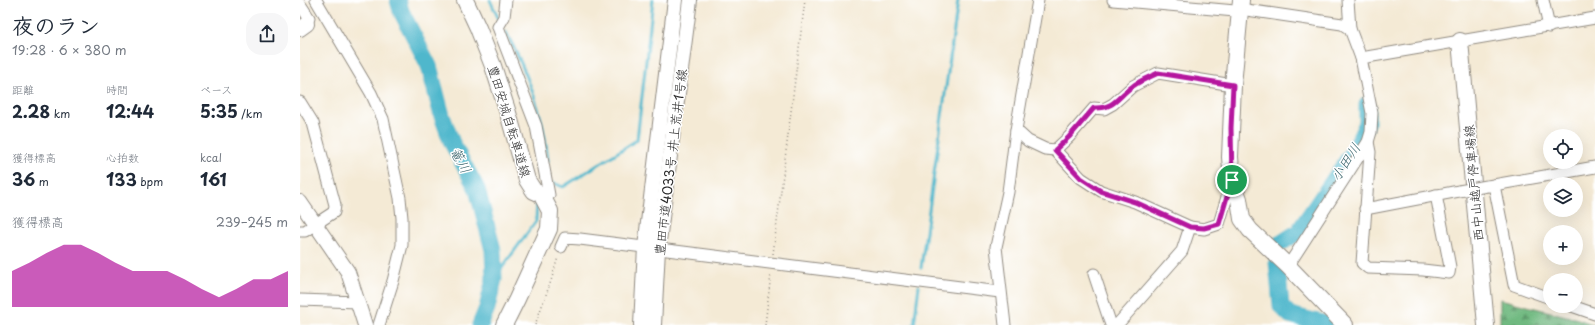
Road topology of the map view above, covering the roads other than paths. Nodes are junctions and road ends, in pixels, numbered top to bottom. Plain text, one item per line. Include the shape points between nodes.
1 (316, 0) edge
2 (465, 0) edge
3 (506, 0) edge
4 (674, 0) edge
5 (690, 0) edge
6 (1038, 0) edge
7 (1113, 0) edge
8 (1348, 0) edge
9 (1543, 0) edge
10 (300, 4) edge
11 (1241, 5) edge
12 (1595, 18) edge
13 (304, 27) edge
14 (1549, 27) junction
15 (1350, 29) junction
16 (1460, 41) junction
17 (1361, 58) junction
18 (1233, 85) junction
19 (300, 102) edge
20 (1016, 130) junction
21 (1368, 142) junction
22 (1055, 150) junction
23 (1595, 167) edge
24 (1232, 180) junction
25 (1491, 186) junction
26 (549, 195) dead end
27 (1436, 195) junction
28 (300, 202) edge
29 (1366, 209) junction
30 (316, 225) junction
31 (1190, 227) junction
32 (300, 231) edge
33 (561, 247) road end
34 (652, 248) junction
35 (1288, 266) junction
36 (1094, 274) dead end
37 (1000, 292) junction
38 (1543, 295) edge
39 (300, 300) edge
40 (358, 302) junction
41 (1583, 310) edge
42 (1595, 314) edge
43 (364, 325) edge
44 (379, 325) edge
45 (504, 325) edge
46 (641, 325) edge
47 (654, 325) edge
48 (1005, 325) edge
49 (1111, 325) edge
50 (1117, 325) edge
51 (1345, 325) edge
52 (1486, 325) edge

1 - 44 street via 371,93 383,119 400,198 402,245
2 - 45 main road, 豊田安城自転車道線 via 493,66 527,180 534,191 541,194 550,211 549,229
3 - 26 street via 504,17 498,27 536,126
4 - 34 street, 豊田市道4033号 井上荒井1号線
5 - 34 street, 豊田市道4033号 井上荒井1号線
6 - 20 street
7 - 11 street via 1235,11
8 - 15 street
9 - 14 street
10 - 13 street via 309,18
11 - 15 street via 1342,24
11 - 18 main road
12 - 14 street
14 - 16 street
15 - 17 street
16 - 17 street
16 - 52 main road, 西中山越戸停車場線
17 - 21 street via 1372,113
18 - 22 street via 1158,73 1133,86 1104,109 1094,108
18 - 24 main road
19 - 30 street via 313,123 335,205 334,212
20 - 22 street via 1045,149
20 - 37 street via 1008,192 996,247
21 - 29 street via 1370,152
21 - 35 street
22 - 31 street via 1081,178 1101,191 1135,202
23 - 25 street
24 - 31 street via 1219,224 1204,228
24 - 35 main road via 1239,199 1242,219
25 - 27 street, bridge
25 - 38 street via 1514,285
27 - 29 street
27 - 29 street via 1449,273 1368,268 1362,263
28 - 30 street
30 - 32 street
30 - 40 street via 344,264
31 - 50 street via 1182,251
33 - 34 street via 565,238
34 - 37 street
34 - 46 street, 豊田市道4033号 井上荒井1号線
34 - 47 street, 豊田市道4033号 井上荒井1号線
35 - 51 main road
36 - 49 street
37 - 48 street
39 - 40 street
40 - 43 street
41 - 42 street

